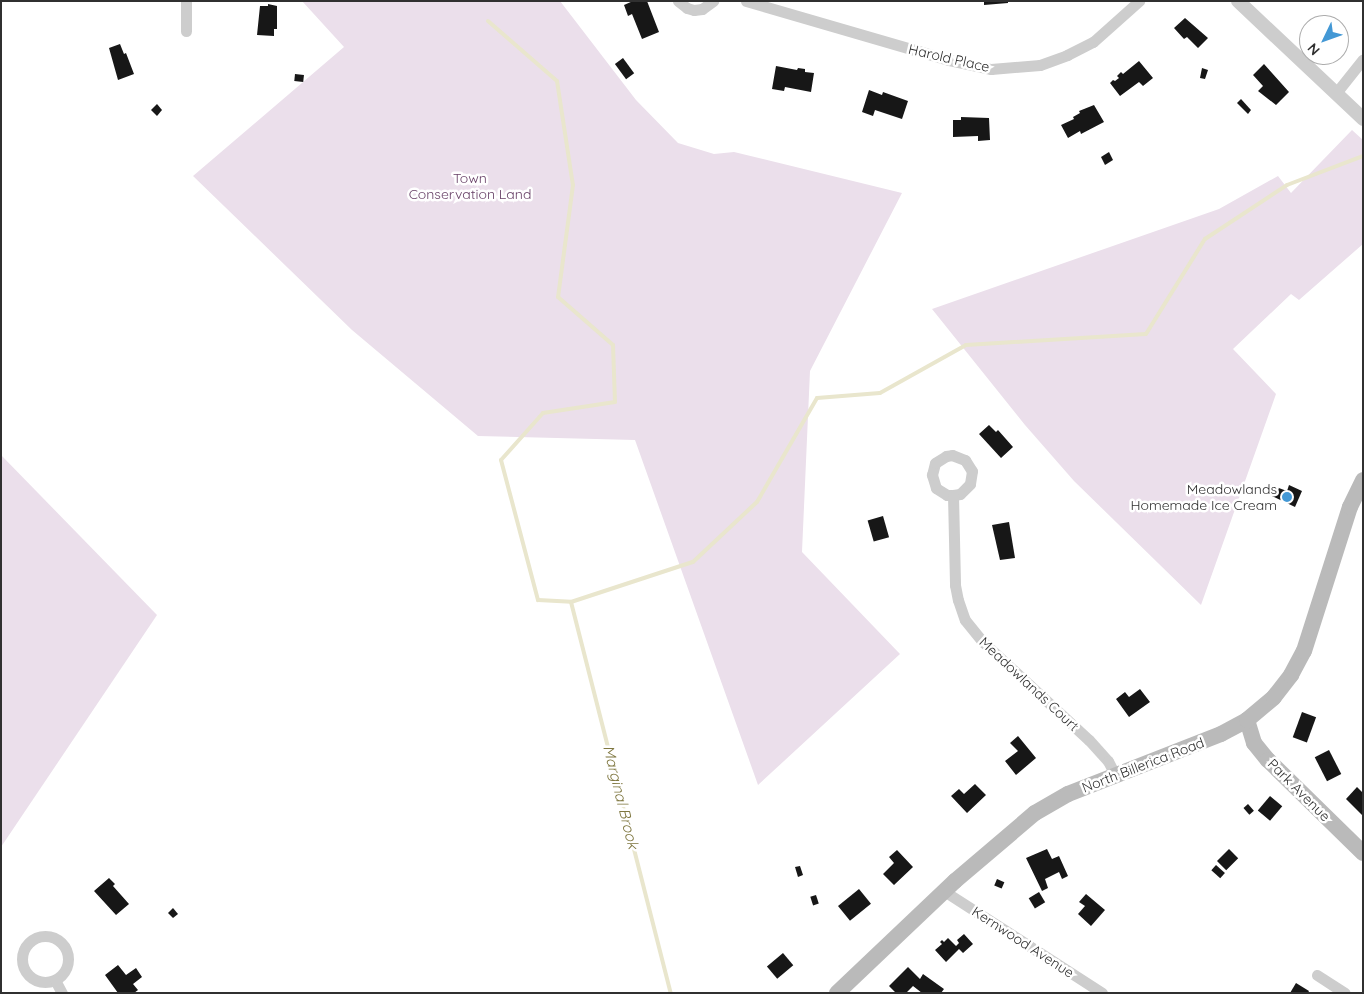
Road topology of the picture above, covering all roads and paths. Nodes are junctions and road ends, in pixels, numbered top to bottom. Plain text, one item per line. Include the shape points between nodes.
1 (186, 1) edge
2 (678, 1) edge
3 (713, 1) edge
4 (746, 1) edge
5 (1138, 1) edge
6 (1238, 1) edge
7 (186, 31) dead end
8 (1363, 59) edge
9 (1336, 94) junction
10 (1363, 119) edge
11 (1363, 480) edge
12 (954, 495) dead end
13 (1247, 720) junction
14 (1115, 775) junction
15 (1363, 853) edge
16 (944, 891) junction
17 (1317, 975) dead end
18 (55, 980) junction
19 (840, 992) edge
20 (62, 993) edge
21 (1102, 993) edge
22 (1345, 993) edge

1 - 7 street
2 - 3 street via 694,10 702,9
4 - 5 street, Harold Place via 949,60 991,69 1040,65 1067,55 1092,42
6 - 9 street
8 - 9 street
9 - 10 street
11 - 13 main road, North Billerica Road via 1350,507 1304,651 1274,697
12 - 14 street, Meadowlands Court via 955,584 966,620 983,642 1089,740 1108,761
13 - 14 main road, North Billerica Road via 1222,734
13 - 15 main road, Park Avenue via 1254,743 1268,760
14 - 16 main road, North Billerica Road via 1068,794 1035,813
16 - 19 main road, North Billerica Road
16 - 21 street, Kernwood Avenue
17 - 22 street
18 - 18 street via 39,982 26,974 22,951 33,938 48,936 61,942 65,948 68,955 66,970
18 - 20 street

